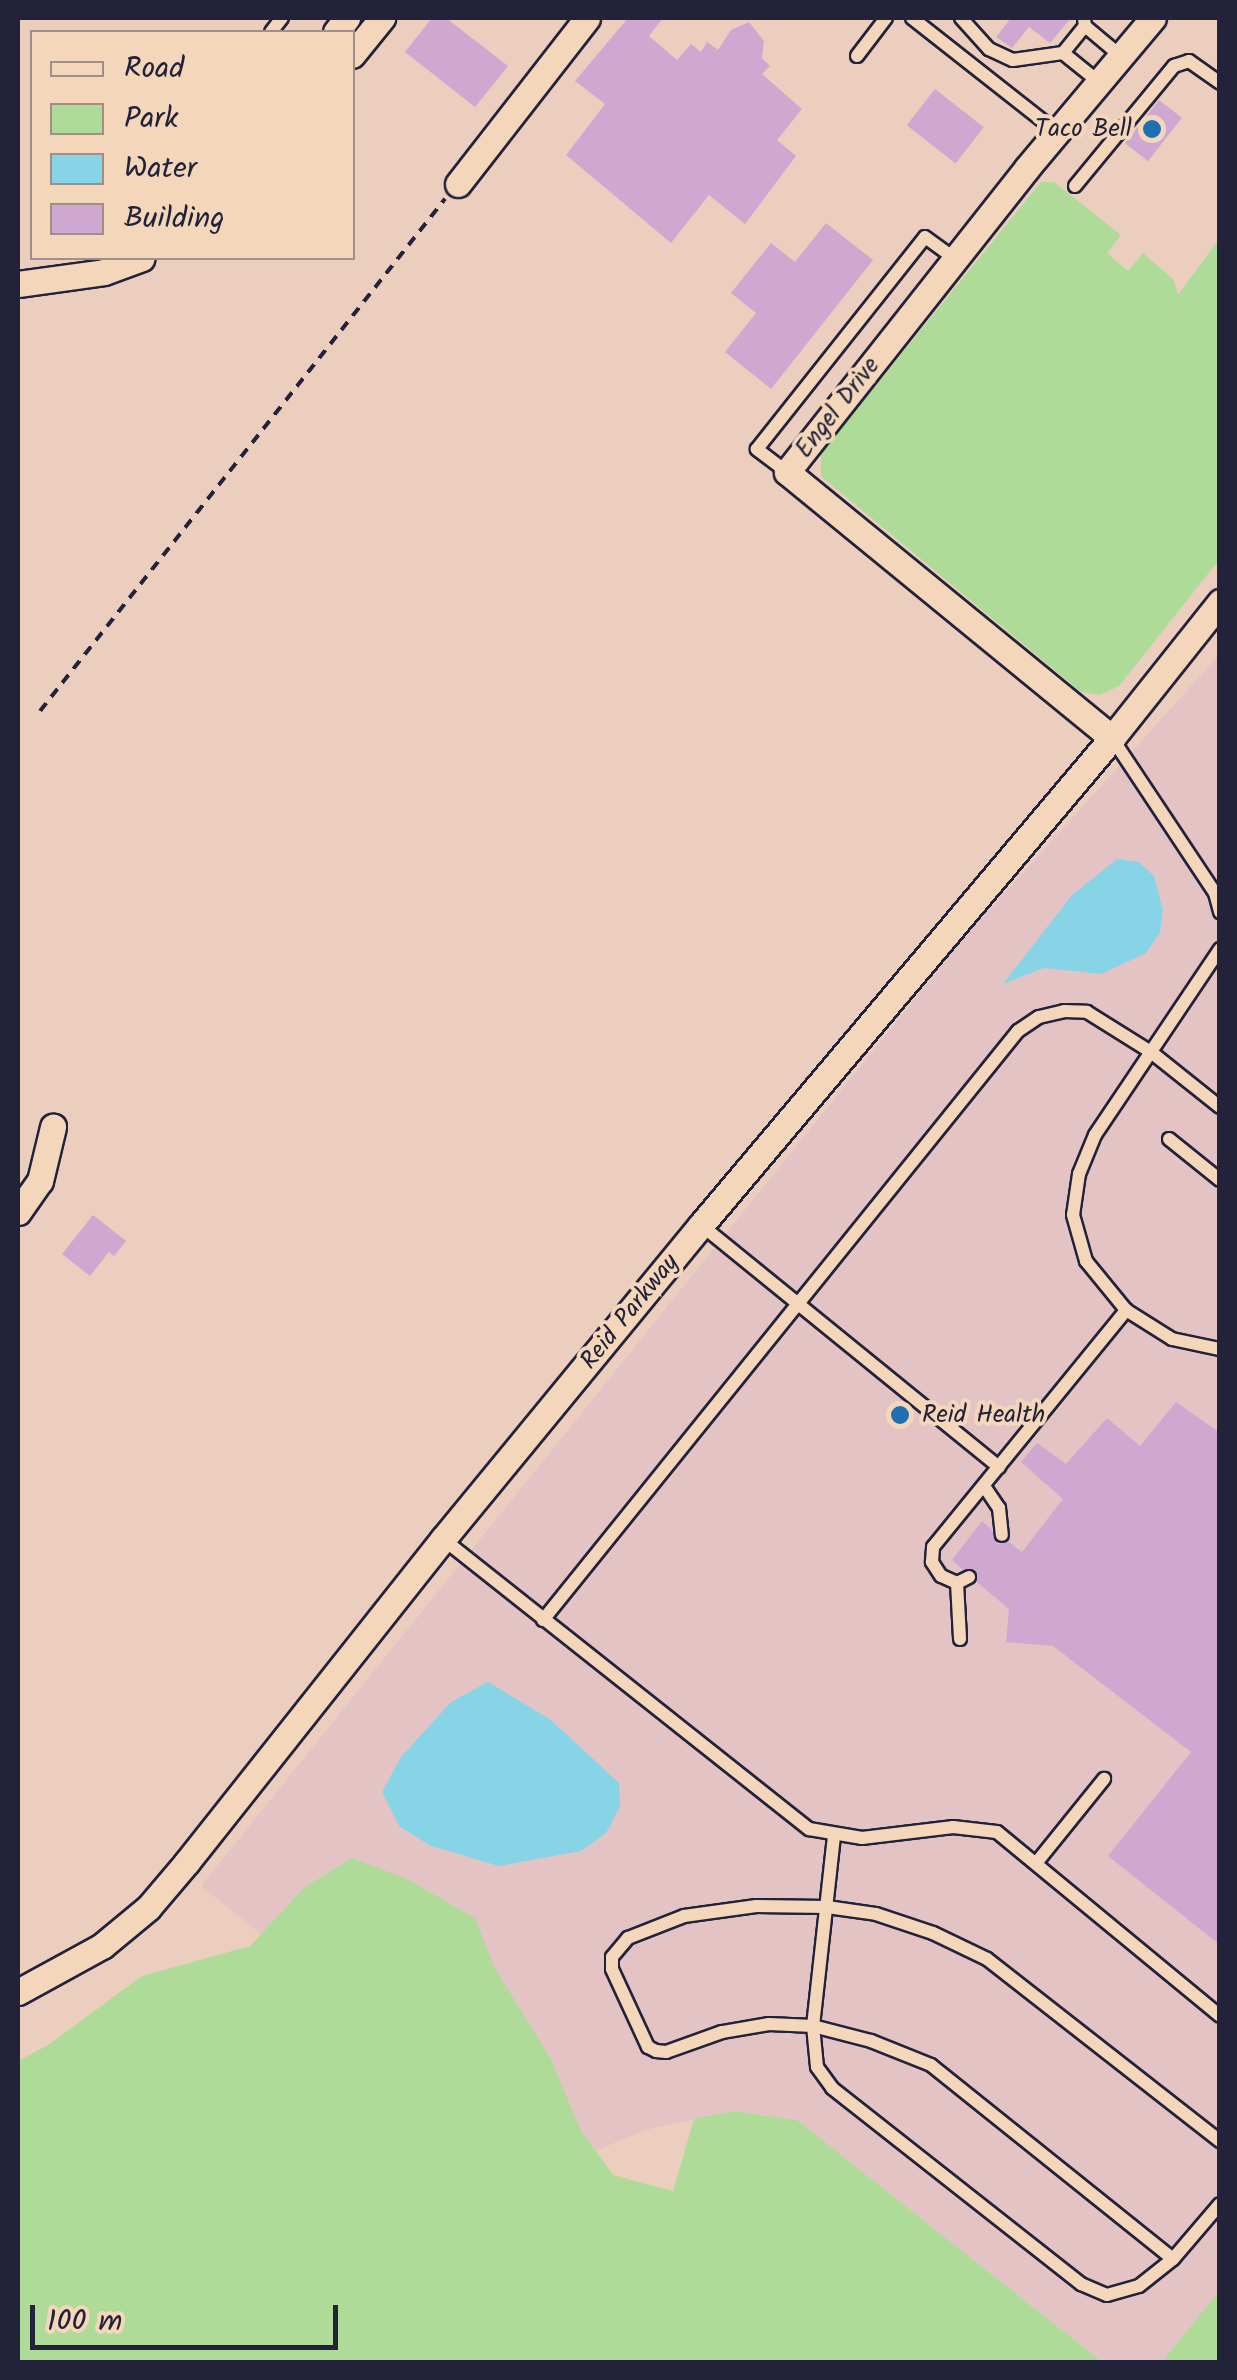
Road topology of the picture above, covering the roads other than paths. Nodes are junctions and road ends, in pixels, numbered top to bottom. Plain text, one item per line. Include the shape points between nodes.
1 (382, 18) edge
2 (587, 18) edge
3 (886, 18) edge
4 (912, 18) edge
5 (961, 18) edge
6 (1153, 18) edge
7 (1084, 22) edge
8 (355, 51) edge
9 (1063, 53) junction
10 (856, 56) dead end
11 (1122, 58) junction
12 (1100, 83) junction
13 (1220, 83) edge
14 (1057, 132) junction
15 (458, 184) road end
16 (1075, 186) dead end
17 (137, 260) edge
18 (955, 260) junction
19 (18, 284) edge
20 (788, 472) junction
21 (1220, 602) edge
22 (1112, 738) junction
23 (1217, 893) edge
24 (1220, 912) edge
25 (1220, 948) edge
26 (1151, 1052) junction
27 (1220, 1107) edge
28 (53, 1127) dead end
29 (1169, 1139) dead end
30 (1220, 1180) edge
31 (18, 1212) edge
32 (701, 1225) junction
33 (796, 1304) junction
34 (1126, 1310) junction
35 (1220, 1349) edge
36 (999, 1467) junction
37 (984, 1486) junction
38 (1002, 1534) dead end
39 (444, 1539) junction
40 (544, 1620) junction
41 (960, 1639) dead end
42 (1104, 1779) dead end
43 (834, 1836) junction
44 (1037, 1862) junction
45 (827, 1906) junction
46 (18, 1992) edge
47 (1220, 2016) edge
48 (813, 2026) junction
49 (1220, 2140) edge
50 (1220, 2204) edge
51 (1173, 2259) junction

1 - 8 street
2 - 15 street
3 - 10 lane
4 - 14 lane
5 - 9 lane via 1003,58 1028,61
6 - 11 street, Engel Drive
7 - 9 lane
7 - 11 lane
9 - 12 lane
11 - 12 street, Engel Drive
12 - 14 street, Engel Drive
13 - 16 lane via 1189,61 1174,66
14 - 18 street, Engel Drive
17 - 19 street via 104,272
18 - 20 street, Engel Drive
18 - 20 lane via 925,237 757,449
20 - 22 street, Engel Drive
21 - 22 street, Reid Parkway
22 - 23 lane
22 - 32 street, Reid Parkway
23 - 24 lane
25 - 26 lane
26 - 27 lane
26 - 33 lane via 1088,1012 1064,1010 1018,1031
26 - 34 lane via 1095,1135 1079,1174 1073,1215 1086,1260
28 - 31 street via 40,1181
29 - 30 lane
32 - 33 lane
32 - 39 street, Reid Parkway
33 - 36 lane
33 - 40 lane
34 - 35 lane via 1172,1339
34 - 36 lane
36 - 37 lane
37 - 38 lane via 999,1508
37 - 41 lane via 933,1546 932,1562 941,1576 963,1580
39 - 40 lane
39 - 46 street, Reid Parkway via 148,1908 88,1955
40 - 43 lane via 785,1814
42 - 44 lane
43 - 44 lane via 976,1827 997,1832
43 - 45 lane
44 - 47 lane
45 - 48 lane
45 - 48 lane via 684,1916 628,1938 612,1957 612,1970 656,2051 753,2027
45 - 49 lane via 933,1933 986,1960
48 - 51 lane via 931,2065
48 - 51 lane via 817,2066 832,2088 1081,2284 1107,2294 1139,2286
50 - 51 lane

